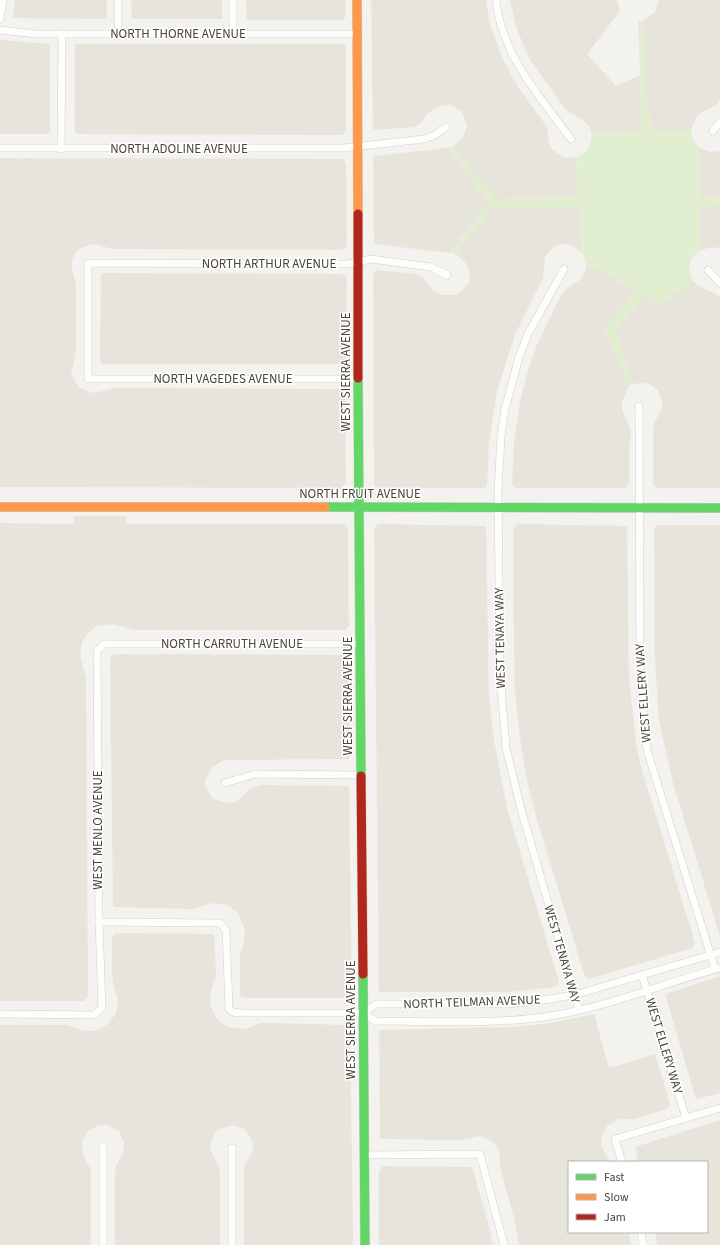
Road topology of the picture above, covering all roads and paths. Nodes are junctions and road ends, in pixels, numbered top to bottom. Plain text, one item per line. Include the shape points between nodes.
1 (3, 0) edge
2 (118, 0) edge
3 (233, 0) edge
4 (357, 0) edge
5 (496, 0) edge
6 (0, 18) edge
7 (0, 30) edge
8 (233, 33) junction
9 (62, 34) junction
10 (118, 34) junction
11 (357, 34) junction
12 (720, 122) edge
13 (446, 127) dead end
14 (713, 131) dead end
15 (571, 139) dead end
16 (358, 146) junction
17 (0, 148) edge
18 (62, 149) junction
19 (358, 262) junction
20 (564, 269) dead end
21 (708, 270) dead end
22 (447, 275) dead end
23 (720, 284) edge
24 (358, 378) junction
25 (88, 379) joint
26 (639, 406) dead end
27 (498, 506) junction
28 (0, 507) edge
29 (640, 507) junction
30 (360, 508) junction
31 (720, 508) edge
32 (104, 644) joint
33 (360, 644) junction
34 (361, 774) junction
35 (225, 783) dead end
36 (99, 922) junction
37 (720, 952) edge
38 (710, 955) junction
39 (717, 968) edge
40 (642, 974) junction
41 (647, 989) junction
42 (574, 995) junction
43 (579, 1010) junction
44 (364, 1013) junction
45 (0, 1014) edge
46 (720, 1108) edge
47 (686, 1118) junction
48 (103, 1146) dead end
49 (232, 1148) dead end
50 (364, 1155) junction
51 (622, 1161) edge
52 (641, 1233) edge
53 (103, 1245) edge
54 (232, 1245) edge
55 (365, 1245) edge
56 (504, 1245) edge
57 (643, 1245) edge

1 - 6 street
2 - 10 street
3 - 8 street
4 - 11 street, WEST SIERRA AVENUE
5 - 15 street via 502,28 523,74
7 - 9 street, NORTH THORNE AVENUE
8 - 10 street, NORTH THORNE AVENUE
8 - 11 street, NORTH THORNE AVENUE
9 - 10 street, NORTH THORNE AVENUE
9 - 18 street
11 - 16 street, WEST SIERRA AVENUE
12 - 14 street
13 - 16 street via 424,139
16 - 18 street, NORTH ADOLINE AVENUE
16 - 19 street, WEST SIERRA AVENUE
17 - 18 street, NORTH ADOLINE AVENUE
19 - 22 street, NORTH ARTHUR AVENUE via 371,259 431,268
19 - 24 street, WEST SIERRA AVENUE
19 - 25 street, NORTH ARTHUR AVENUE via 88,263
20 - 27 street, WEST TENAYA WAY via 528,334 512,382 501,436
21 - 23 street
24 - 25 street, NORTH VAGEDES AVENUE
24 - 30 street, WEST SIERRA AVENUE
26 - 29 street, WEST ELLERY WAY
27 - 29 street, NORTH FRUIT AVENUE
27 - 30 street, NORTH FRUIT AVENUE
27 - 42 street, WEST TENAYA WAY via 500,674 506,748
28 - 30 street, NORTH FRUIT AVENUE
29 - 31 street, NORTH FRUIT AVENUE
29 - 38 street, WEST ELLERY WAY via 640,678 647,750
30 - 33 street, WEST SIERRA AVENUE
32 - 33 street, NORTH CARRUTH AVENUE
32 - 36 street, WEST MENLO AVENUE via 97,651
33 - 34 street, WEST SIERRA AVENUE
34 - 35 street via 255,774
34 - 44 street, WEST SIERRA AVENUE
36 - 44 street, NORTH TEILMAN AVENUE via 223,925 226,930 229,1008 232,1012
36 - 45 street, WEST MENLO AVENUE via 102,1008 94,1015
37 - 38 street, NORTH TEILMAN AVENUE
38 - 39 street, WEST ELLERY WAY
38 - 40 street, NORTH TEILMAN AVENUE
39 - 41 street, NORTH TEILMAN AVENUE
40 - 41 street, WEST ELLERY WAY
40 - 42 street, NORTH TEILMAN AVENUE
41 - 43 street, NORTH TEILMAN AVENUE
41 - 47 street, WEST ELLERY WAY
42 - 43 street, WEST TENAYA WAY
42 - 44 street, NORTH TEILMAN AVENUE via 508,1004 376,1004
43 - 44 street, NORTH TEILMAN AVENUE via 529,1019 489,1021 376,1021
44 - 50 street, WEST SIERRA AVENUE
46 - 47 street
47 - 51 street via 615,1139
48 - 53 street
49 - 54 street
50 - 55 street, WEST SIERRA AVENUE
50 - 56 street via 480,1154
52 - 57 street

